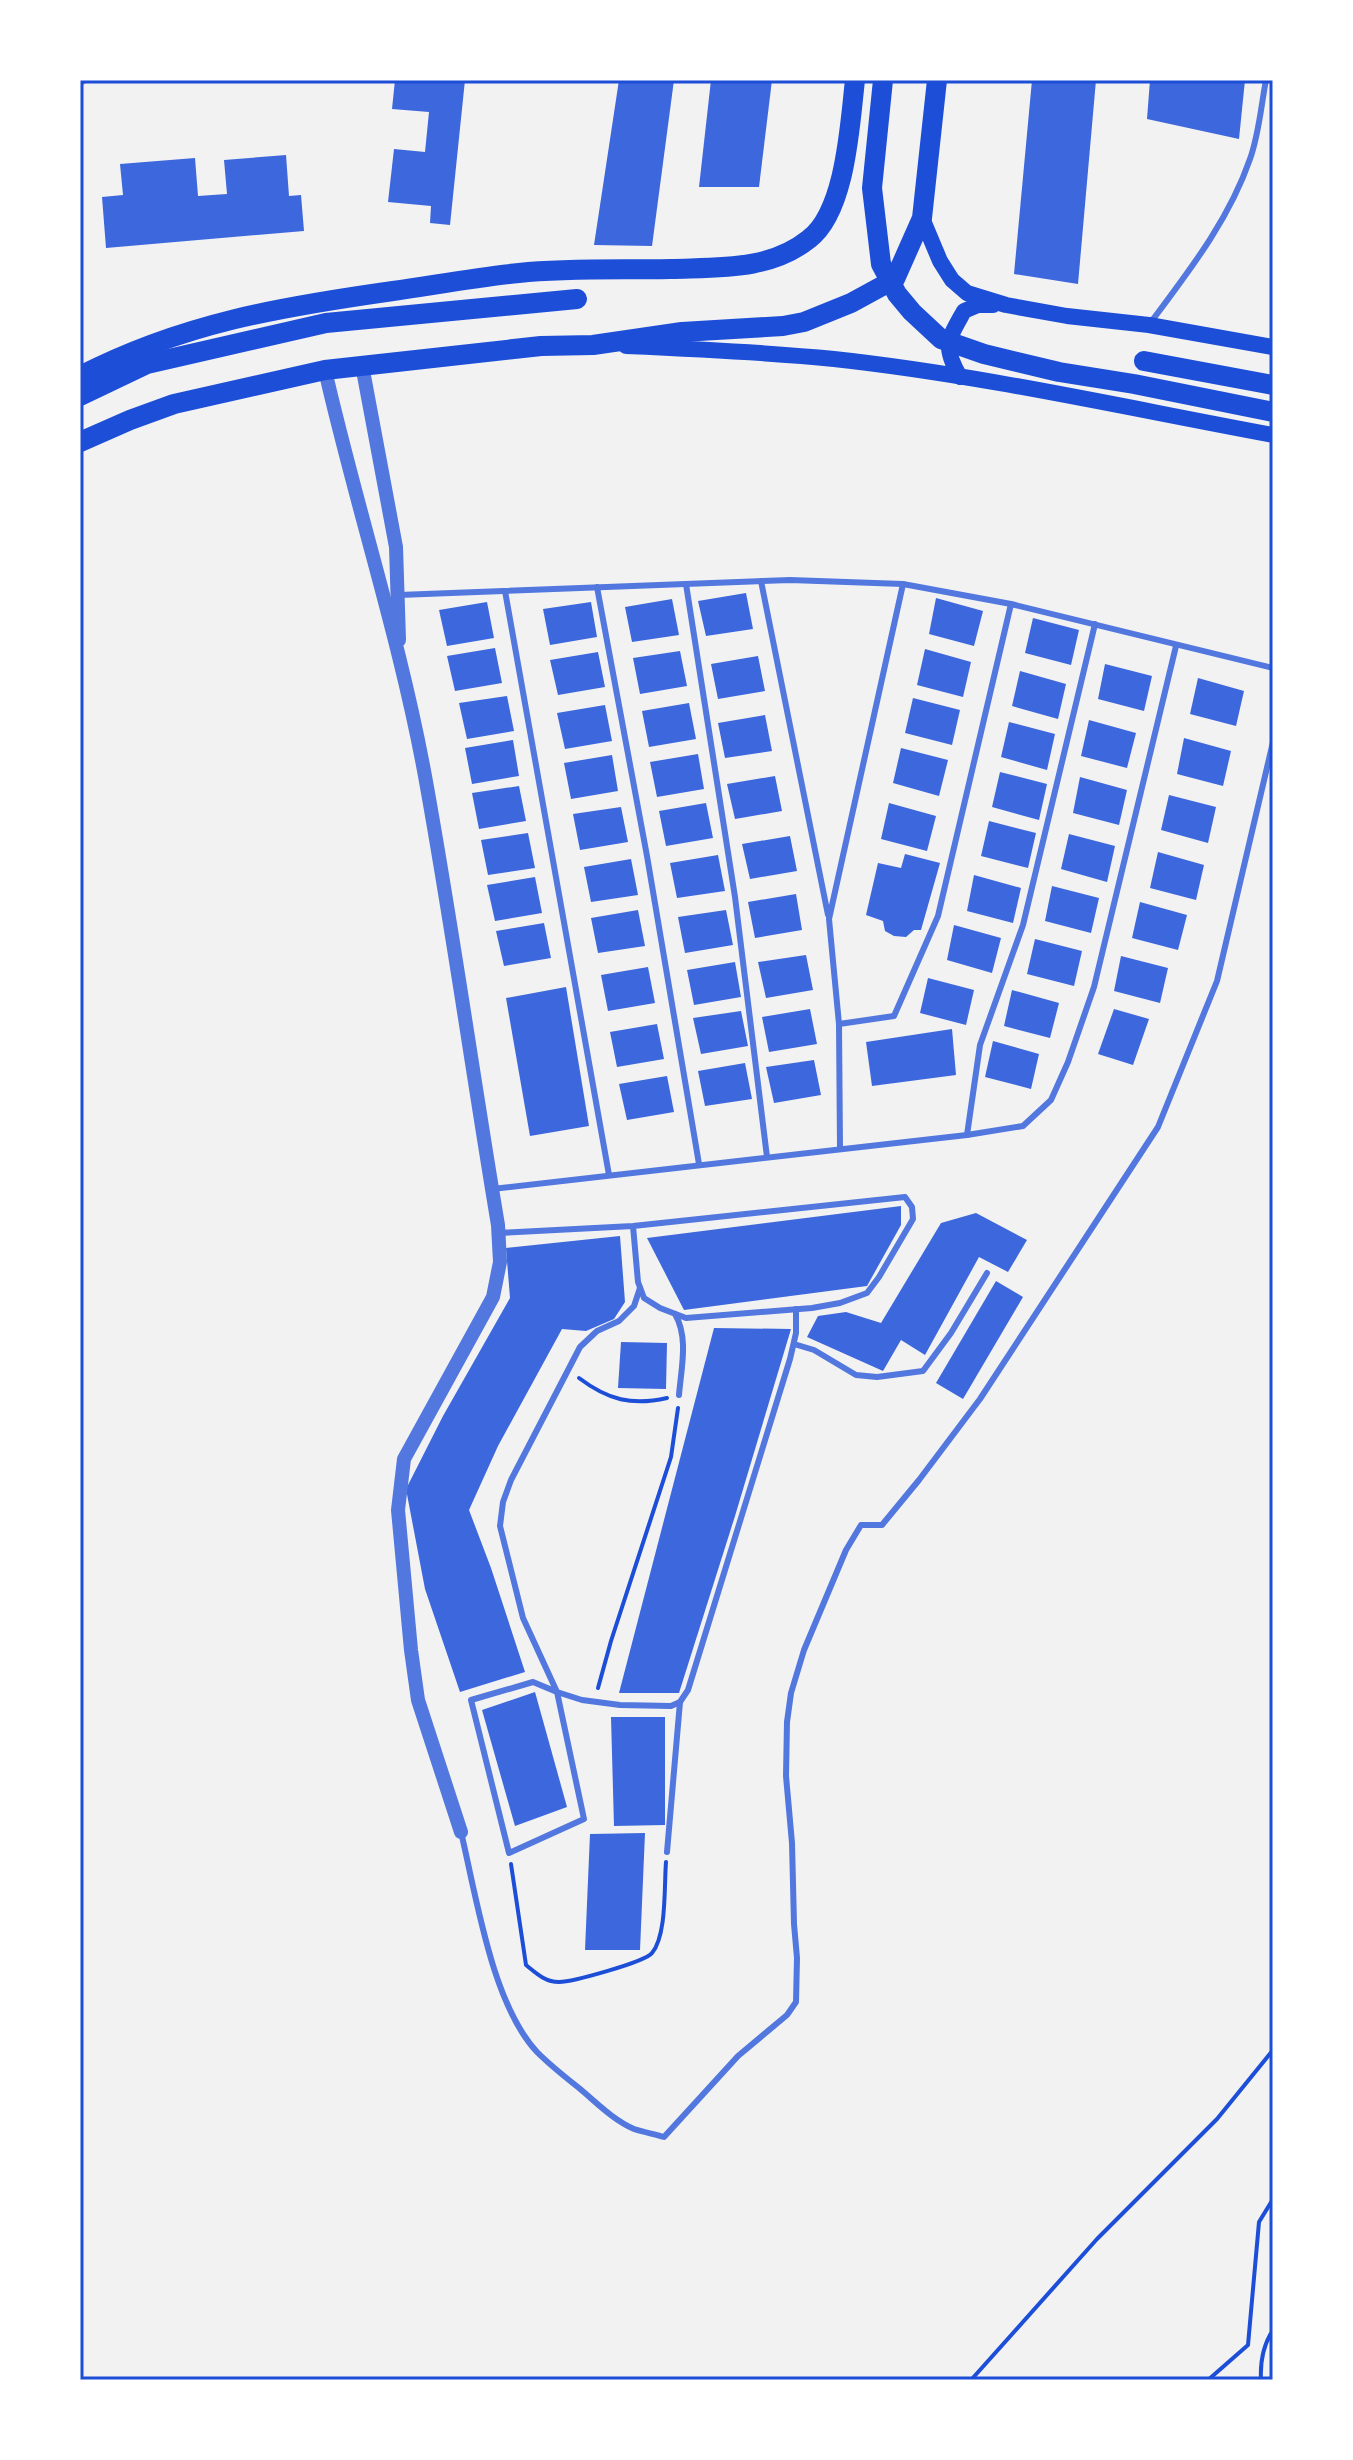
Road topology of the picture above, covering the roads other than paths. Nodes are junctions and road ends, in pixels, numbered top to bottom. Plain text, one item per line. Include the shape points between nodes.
1 (855, 80) edge
2 (883, 80) edge
3 (937, 80) edge
4 (1266, 80) edge
5 (922, 218) junction
6 (577, 299) dead end
7 (1006, 305) junction
8 (1149, 325) junction
9 (593, 345) junction
10 (1273, 347) edge
11 (1144, 361) dead end
12 (362, 365) junction
13 (325, 370) junction
14 (80, 376) edge
15 (960, 377) junction
16 (1273, 385) edge
17 (80, 396) edge
18 (1273, 412) edge
19 (1273, 435) edge
20 (80, 442) edge
21 (761, 581) junction
22 (686, 584) junction
23 (903, 584) junction
24 (597, 587) junction
25 (505, 591) junction
26 (399, 595) junction
27 (1011, 604) junction
28 (1095, 624) junction
29 (1176, 646) junction
30 (399, 660) junction
31 (1273, 668) edge
32 (1273, 742) edge
33 (829, 919) junction
34 (839, 1024) junction
35 (967, 1135) junction
36 (840, 1149) junction
37 (767, 1157) junction
38 (699, 1164) junction
39 (609, 1175) junction
40 (492, 1189) junction
41 (633, 1226) junction
42 (498, 1233) junction
43 (987, 1273) dead end
44 (640, 1288) junction
45 (796, 1309) junction
46 (675, 1314) junction
47 (794, 1344) junction
48 (679, 1395) road end
49 (557, 1692) junction
50 (680, 1702) junction
51 (461, 1832) joint
52 (667, 1852) road end

1 - 14 main road via 843,176 828,214 811,238 781,256 744,267 521,273 294,305 192,329 122,354
2 - 18 main road via 872,188 881,264 897,294 941,339 1059,372
3 - 5 main road
4 - 8 lane via 1250,158 1227,213
5 - 7 main road via 952,280 967,293
5 - 9 main road via 895,279 804,322
6 - 17 main road via 326,323 147,364
7 - 8 main road
7 - 15 main road via 964,311 949,339 950,360
8 - 10 main road
9 - 12 main road
9 - 15 main road via 819,358
11 - 16 main road
12 - 13 main road
12 - 26 street via 396,547
13 - 20 main road via 174,404
13 - 30 street
15 - 19 main road
21 - 22 lane
21 - 23 lane
21 - 33 lane
22 - 24 lane
22 - 37 lane via 735,897
23 - 27 lane
23 - 33 lane
24 - 25 lane
24 - 38 lane
25 - 26 lane
25 - 39 lane
26 - 30 street
27 - 28 lane
27 - 34 lane via 938,916 894,1016
28 - 29 lane
28 - 35 lane via 1023,925 980,1045
29 - 31 lane
29 - 35 lane via 1094,987 1068,1062 1051,1100 1023,1126
30 - 40 street via 425,775
32 - 51 lane via 1217,981 1158,1127 980,1399 882,1525 861,1525 804,1650 787,1722 797,1958 796,2002 787,2015 738,2056 664,2137 634,2128 547,2061 521,2030 495,1969
33 - 34 lane
34 - 36 lane
35 - 36 lane
36 - 37 lane
37 - 38 lane
38 - 39 lane
39 - 40 lane
40 - 42 street
41 - 42 lane
41 - 44 lane
41 - 45 lane via 905,1197 913,1219 867,1293
42 - 51 street via 500,1262 493,1297 404,1459 398,1510 418,1700
43 - 47 lane via 923,1371 856,1375
44 - 46 lane via 644,1298
44 - 49 lane via 634,1306 619,1321 580,1347 503,1502 500,1526 523,1618
45 - 46 lane via 686,1318
45 - 47 lane
46 - 48 lane via 683,1338
47 - 50 lane via 698,1662
49 - 49 lane via 533,1682 471,1700 509,1853 584,1819
49 - 50 lane via 620,1705
50 - 52 lane

